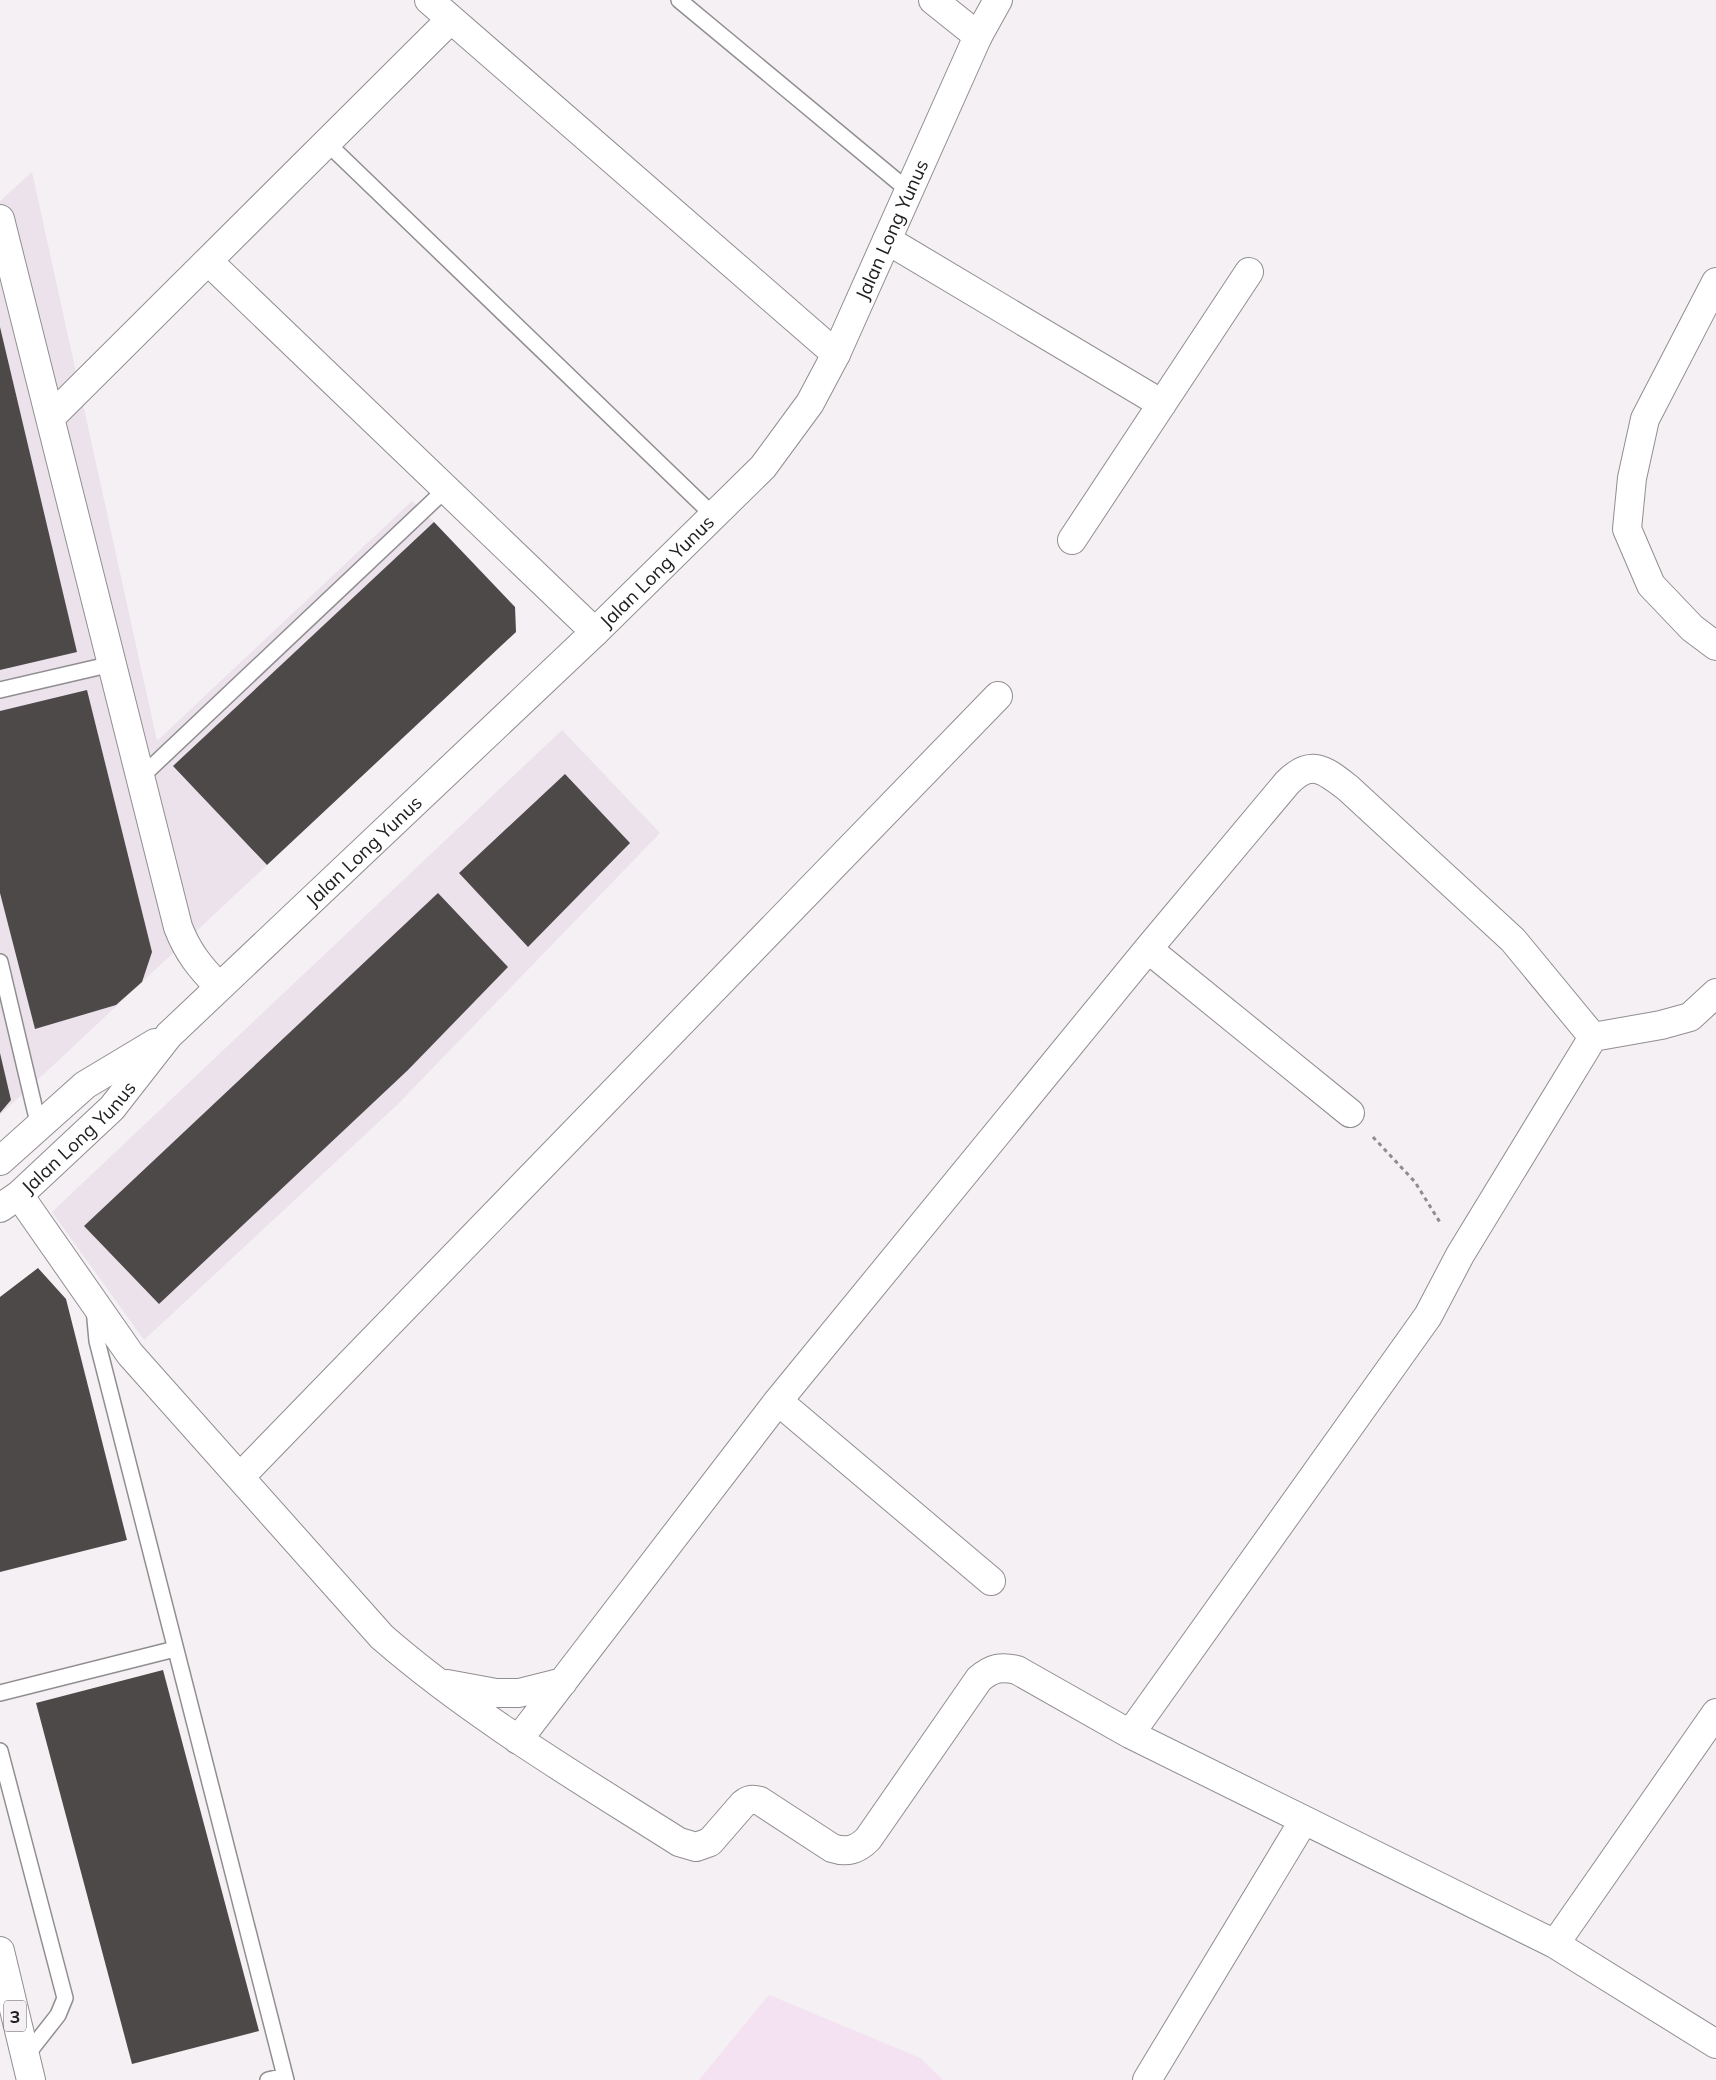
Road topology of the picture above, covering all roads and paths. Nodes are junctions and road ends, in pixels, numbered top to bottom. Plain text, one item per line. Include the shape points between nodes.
1 (429, 0) edge
2 (679, 0) edge
3 (933, 0) edge
4 (998, 0) edge
5 (451, 19) junction
6 (978, 36) junction
7 (326, 143) junction
8 (909, 191) junction
9 (0, 219) edge
10 (887, 240) junction
11 (208, 261) junction
12 (1250, 272) dead end
13 (1716, 282) edge
14 (836, 354) junction
15 (1162, 404) junction
16 (50, 418) junction
17 (446, 489) junction
18 (714, 516) junction
19 (1072, 540) dead end
20 (594, 632) junction
21 (1716, 646) edge
22 (112, 664) junction
23 (0, 690) edge
24 (998, 696) dead end
25 (141, 777) junction
26 (1148, 949) junction
27 (0, 962) edge
28 (219, 987) junction
29 (1716, 993) edge
30 (169, 1035) junction
31 (1593, 1037) junction
32 (1350, 1113) joint
33 (39, 1127) junction
34 (0, 1161) edge
35 (9, 1202) edge
36 (1460, 1255) junction
37 (93, 1302) junction
38 (778, 1401) junction
39 (241, 1476) junction
40 (991, 1581) dead end
41 (176, 1650) junction
42 (440, 1682) junction
43 (563, 1682) junction
44 (0, 1692) edge
45 (1716, 1713) edge
46 (1130, 1734) junction
47 (518, 1740) junction
48 (0, 1751) edge
49 (1304, 1820) junction
50 (1555, 1944) junction
51 (0, 1952) edge
52 (1716, 2044) edge
53 (28, 2069) edge
54 (285, 2078) edge
55 (268, 2080) edge
56 (1148, 2080) edge

1 - 5 main road
2 - 8 lane
3 - 6 main road
4 - 6 main road, Jalan Long Yunus
5 - 7 main road
5 - 14 main road
6 - 8 main road, Jalan Long Yunus
7 - 11 main road
7 - 18 lane
8 - 10 main road, Jalan Long Yunus
9 - 16 main road
10 - 14 main road, Jalan Long Yunus
10 - 15 main road
11 - 16 main road
11 - 17 main road
12 - 15 main road
13 - 21 main road via 1644,419 1632,478 1627,529 1650,585 1692,628
14 - 18 main road, Jalan Long Yunus via 810,403 763,467
15 - 19 main road
16 - 22 main road
17 - 20 main road
17 - 25 lane
18 - 20 main road, Jalan Long Yunus
20 - 28 main road, Jalan Long Yunus
22 - 23 lane
22 - 25 main road
24 - 39 main road
25 - 28 main road via 185,946
26 - 31 main road via 1287,783 1302,770 1311,768 1330,774 1348,788 1513,940
26 - 32 main road
26 - 38 main road
27 - 33 lane
28 - 30 main road, Jalan Long Yunus
29 - 31 main road via 1690,1017
30 - 33 main road, Jalan Long Yunus via 85,1085
30 - 35 main road, Jalan Long Yunus via 112,1108
31 - 36 main road
32 - 36 path via 1415,1182
33 - 34 main road, Jalan Long Yunus
35 - 37 main road
36 - 46 main road via 1428,1316
37 - 39 main road via 130,1354
37 - 41 lane via 97,1341
38 - 40 main road
38 - 43 main road
39 - 42 main road via 382,1637
41 - 44 lane
41 - 54 lane
42 - 43 main road via 496,1693 519,1693
42 - 47 main road
43 - 47 main road
45 - 50 main road
46 - 47 main road via 1017,1670 996,1668 979,1679 868,1839 852,1851 832,1848 754,1800 743,1804 710,1842 696,1846 679,1842
46 - 49 main road
48 - 53 lane via 65,1998
49 - 50 main road
49 - 56 main road
50 - 52 main road
51 - 53 main road, 3
54 - 55 lane

